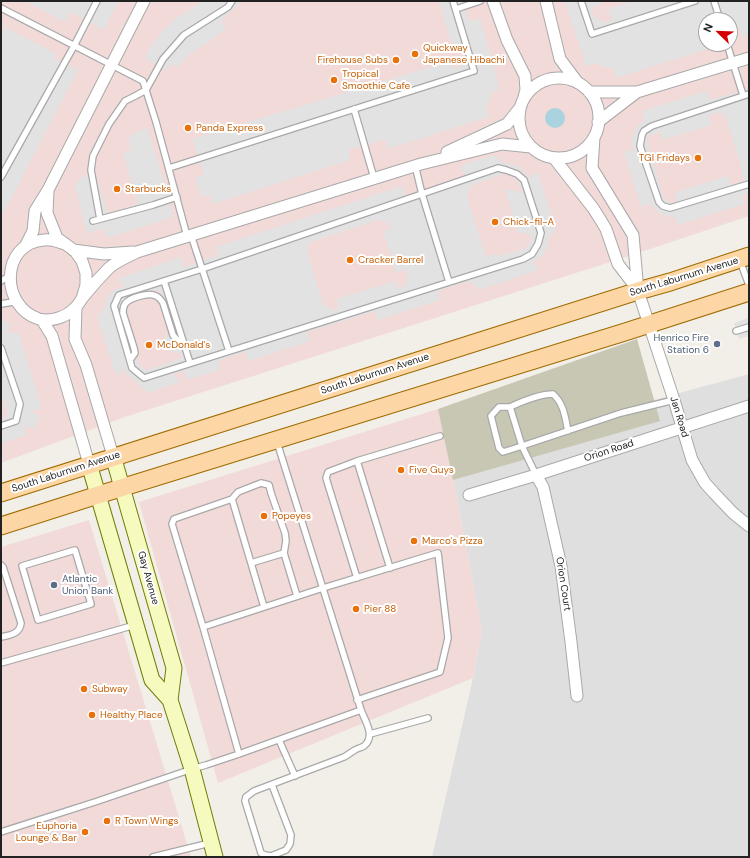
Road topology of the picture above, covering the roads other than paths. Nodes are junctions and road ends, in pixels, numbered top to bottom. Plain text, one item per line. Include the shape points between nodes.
1 (97, 1) edge
2 (144, 1) edge
3 (232, 1) edge
4 (453, 1) edge
5 (480, 1) edge
6 (493, 1) edge
7 (546, 1) edge
8 (582, 1) edge
9 (695, 1) edge
10 (714, 1) edge
11 (1, 8) edge
12 (456, 9) junction
13 (717, 12) edge
14 (74, 46) junction
15 (729, 52) edge
16 (749, 58) edge
17 (732, 63) junction
18 (112, 66) junction
19 (578, 83) junction
20 (146, 90) junction
21 (589, 92) junction
22 (637, 92) junction
23 (749, 94) edge
24 (743, 95) junction
25 (521, 105) junction
26 (354, 109) junction
27 (598, 122) junction
28 (594, 137) junction
29 (531, 147) junction
30 (554, 158) junction
31 (418, 164) junction
32 (169, 168) junction
33 (1, 178) edge
34 (374, 178) junction
35 (749, 184) edge
36 (48, 190) junction
37 (422, 194) junction
38 (177, 197) junction
39 (100, 219) junction
40 (93, 221) dead end
41 (189, 236) junction
42 (26, 245) junction
43 (69, 247) junction
44 (137, 252) junction
45 (744, 258) edge
46 (202, 269) junction
47 (4, 280) edge
48 (164, 281) junction
49 (449, 282) junction
50 (749, 285) edge
51 (638, 291) junction
52 (749, 292) edge
53 (83, 296) junction
54 (13, 302) junction
55 (1, 304) edge
56 (76, 307) junction
57 (42, 320) junction
58 (649, 324) junction
59 (749, 327) edge
60 (736, 331) dead end
61 (184, 343) junction
62 (1, 348) edge
63 (229, 351) junction
64 (130, 360) junction
65 (190, 363) junction
66 (674, 400) junction
67 (749, 406) edge
68 (510, 407) junction
69 (1, 426) edge
70 (682, 428) junction
71 (568, 431) junction
72 (440, 436) dead end
73 (276, 440) junction
74 (522, 446) junction
75 (113, 456) junction
76 (357, 461) junction
77 (89, 464) junction
78 (536, 475) junction
79 (122, 487) junction
80 (1, 493) edge
81 (98, 495) junction
82 (469, 495) dead end
83 (232, 499) junction
84 (1, 526) edge
85 (749, 526) edge
86 (284, 553) junction
87 (251, 562) junction
88 (1, 565) edge
89 (390, 568) junction
90 (357, 578) junction
91 (322, 588) junction
92 (297, 596) junction
93 (264, 607) junction
94 (38, 620) joint
95 (136, 624) junction
96 (203, 627) junction
97 (1, 638) edge
98 (1, 663) edge
99 (576, 696) dead end
100 (170, 700) junction
101 (357, 700) junction
102 (361, 710) junction
103 (428, 718) dead end
104 (370, 734) junction
105 (279, 740) junction
106 (239, 754) junction
107 (192, 769) junction
108 (295, 776) junction
109 (272, 785) junction
110 (1, 832) edge
111 (211, 842) junction
112 (152, 857) edge
113 (215, 857) edge

1 - 14 lane
2 - 18 street
3 - 20 lane via 228,7 184,35 163,59
4 - 12 lane
5 - 12 lane
6 - 25 street via 507,40 525,76 526,90
7 - 19 street via 560,59
8 - 9 lane via 592,34
10 - 13 lane
11 - 14 lane
12 - 26 lane via 474,71
14 - 18 lane
14 - 33 lane
15 - 17 lane
16 - 17 street
17 - 22 street
17 - 24 lane
18 - 20 lane via 143,81
18 - 36 street
19 - 21 street
19 - 25 street via 553,78 541,82 530,90
20 - 32 lane
20 - 39 lane via 125,100 93,156 91,170
21 - 22 street
21 - 27 street via 598,111
22 - 27 street
23 - 24 lane
24 - 35 lane via 652,126 644,131 640,146 658,202 663,206 670,208
25 - 29 street via 519,123 523,136
25 - 31 street via 507,124
26 - 32 lane
26 - 34 lane
27 - 28 street
28 - 30 street via 587,147 577,154 566,158
28 - 51 street via 592,168 634,235
29 - 30 street via 541,154
29 - 31 street via 502,144
30 - 51 street via 600,219 618,264
31 - 34 street
31 - 37 lane
32 - 38 lane
34 - 41 street
36 - 42 street via 35,211 33,231
36 - 43 street via 47,213 57,238
37 - 46 lane
37 - 49 lane
37 - 49 lane via 498,168 506,170 524,180 541,233 532,254 523,259
38 - 39 lane
38 - 41 lane
39 - 40 lane
41 - 44 street
41 - 46 lane
42 - 43 street via 35,241 56,240
42 - 47 street via 16,254
43 - 44 street via 104,254
43 - 53 street via 82,261 86,272
44 - 53 street via 110,267
45 - 50 lane
45 - 51 main road, South Laburnum Avenue
46 - 48 lane
46 - 63 lane
47 - 54 street
48 - 61 lane
48 - 64 lane via 119,295 114,306
49 - 63 lane
51 - 58 street, Jan Road
51 - 75 main road, South Laburnum Avenue
52 - 58 main road
53 - 56 street
54 - 55 lane
54 - 57 street via 21,311
56 - 57 street via 66,315
56 - 75 street via 75,339 86,365
57 - 77 street via 52,336
58 - 66 street, Jan Road
58 - 73 main road
59 - 60 lane
61 - 64 lane via 173,335 160,299 151,294 139,296 127,302 123,309 135,353
61 - 65 lane
62 - 69 lane via 20,404 16,421
63 - 65 lane
64 - 65 lane via 132,368 144,378
66 - 70 street, Jan Road
66 - 71 lane via 621,413
67 - 70 street, Orion Road
68 - 71 lane via 546,394 553,394 559,400
68 - 74 lane
68 - 74 lane via 499,407 491,416 499,448 503,452
70 - 78 street, Orion Road
70 - 85 street, Jan Road via 692,460 705,483
71 - 74 lane
72 - 76 lane
73 - 79 main road
73 - 91 lane
74 - 78 lane
75 - 77 main road, South Laburnum Avenue
75 - 79 street, Gay Avenue
76 - 89 lane
76 - 90 lane via 328,472 326,478
77 - 80 main road, South Laburnum Avenue
77 - 81 street, Gay Avenue
78 - 82 street, Orion Road
78 - 99 street, Orion Court via 543,487 561,566
79 - 81 main road
79 - 100 street, Gay Avenue via 174,668
81 - 84 main road
81 - 95 street, Gay Avenue
83 - 86 lane via 238,492 261,483 269,485 285,532
83 - 87 lane
83 - 96 lane via 174,519 172,524
86 - 87 lane
86 - 92 lane
87 - 93 lane
88 - 97 lane via 21,628 17,633
89 - 90 lane
89 - 101 lane via 438,553 448,638 440,672
90 - 91 lane
91 - 92 lane
91 - 101 lane
92 - 93 lane
93 - 96 lane
94 - 94 lane via 91,604 75,550 22,566
95 - 98 lane
95 - 100 street, Gay Avenue via 152,680
96 - 106 lane
100 - 107 street, Gay Avenue
101 - 102 lane
102 - 104 lane
102 - 105 lane
103 - 104 lane
104 - 108 lane via 363,746 344,757
105 - 106 lane
105 - 108 lane
106 - 107 lane
107 - 110 lane
107 - 111 street, Gay Avenue
108 - 109 lane
109 - 109 lane via 254,791 245,801 261,853 271,856 286,850 290,844 290,835
111 - 112 lane
111 - 113 street, Gay Avenue

